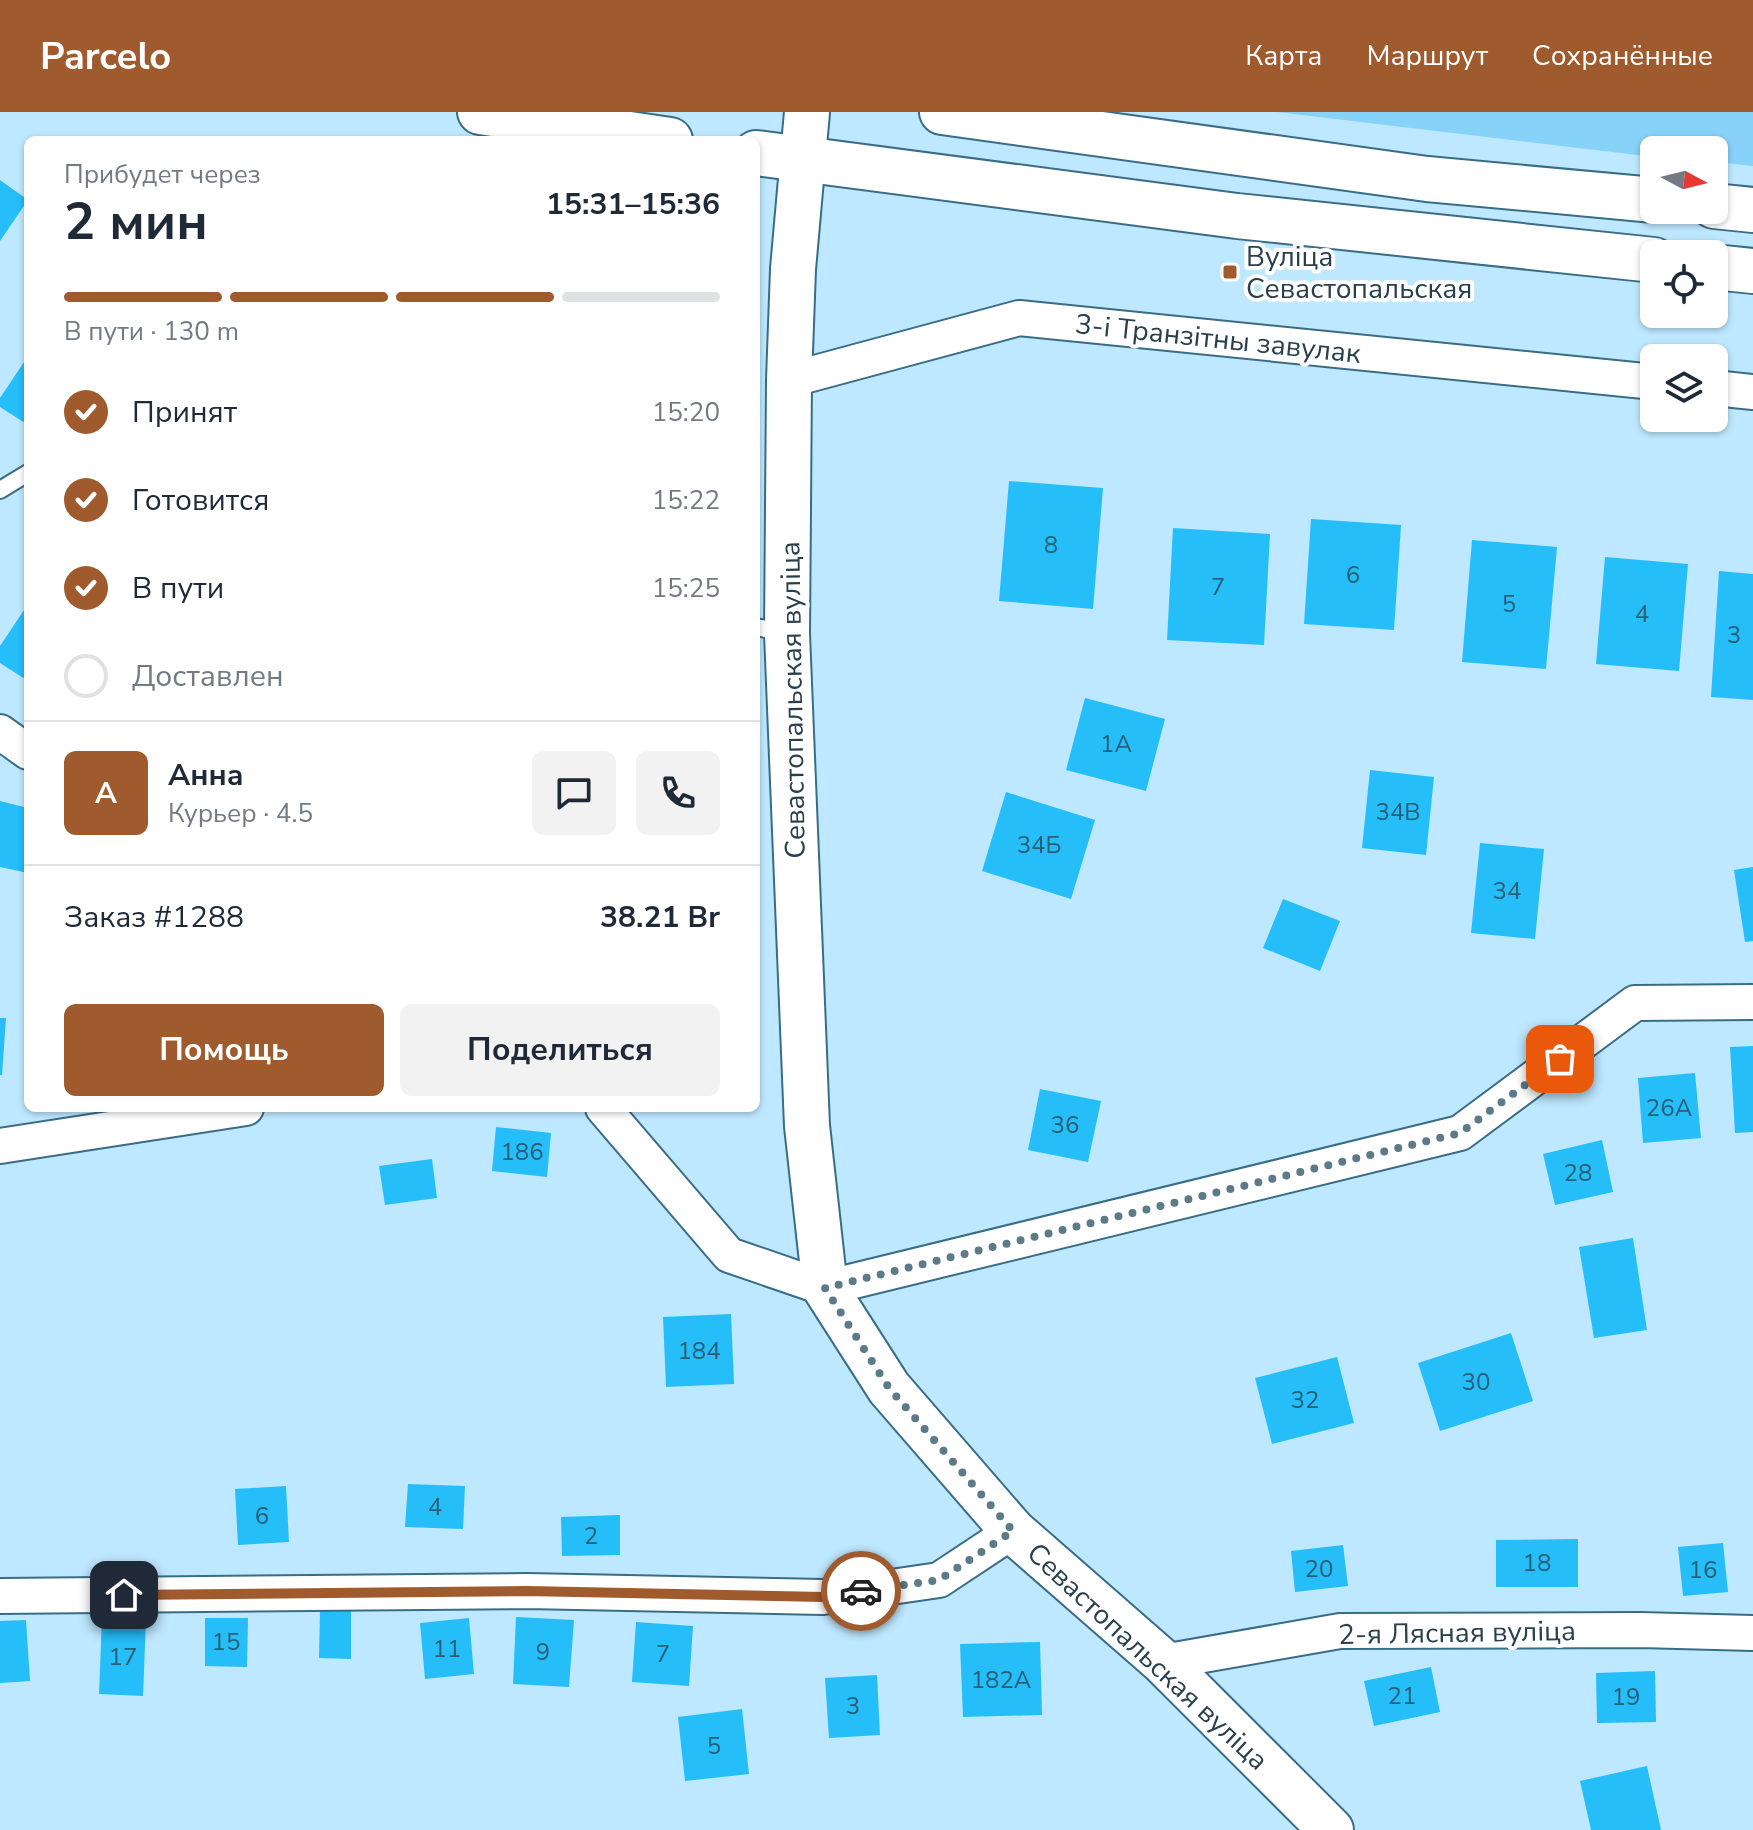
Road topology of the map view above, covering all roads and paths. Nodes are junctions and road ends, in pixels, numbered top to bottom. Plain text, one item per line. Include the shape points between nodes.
1 (480, 112) edge
2 (807, 112) edge
3 (942, 112) edge
4 (643, 136) edge
5 (760, 154) edge
6 (802, 159) junction
7 (1640, 199) edge
8 (1728, 207) edge
9 (1753, 210) edge
10 (1640, 259) edge
11 (1728, 268) edge
12 (1753, 271) edge
13 (789, 380) junction
14 (1640, 381) edge
15 (1728, 389) edge
16 (1753, 392) edge
17 (24, 475) edge
18 (0, 490) edge
19 (771, 630) edge
20 (0, 732) edge
21 (24, 749) edge
22 (1753, 1002) edge
23 (220, 1112) edge
24 (606, 1112) edge
25 (0, 1146) edge
26 (825, 1288) junction
27 (1013, 1531) junction
28 (0, 1596) edge
29 (1753, 1633) edge
30 (1163, 1662) junction
31 (1331, 1830) edge

1 - 4 street
2 - 6 street, Севастопальская вуліца
3 - 7 street via 1427,179
5 - 6 street
6 - 10 street via 1237,216
6 - 13 street, Севастопальская вуліца
8 - 9 street
11 - 12 street
13 - 14 street, 3-і Транзітны завулак via 1019,318
13 - 19 street, Севастопальская вуліца
15 - 16 street
17 - 18 lane
19 - 26 street, Севастопальская вуліца via 807,1126
20 - 21 street
22 - 26 street via 1635,1003 1460,1133
23 - 25 street
24 - 26 street via 729,1255
26 - 27 street, Севастопальская вуліца via 889,1388
27 - 28 street via 939,1580 823,1597 527,1591
27 - 30 street, Севастопальская вуліца
29 - 30 street, 2-я Лясная вуліца via 1340,1631
30 - 31 street, Севастопальская вуліца

